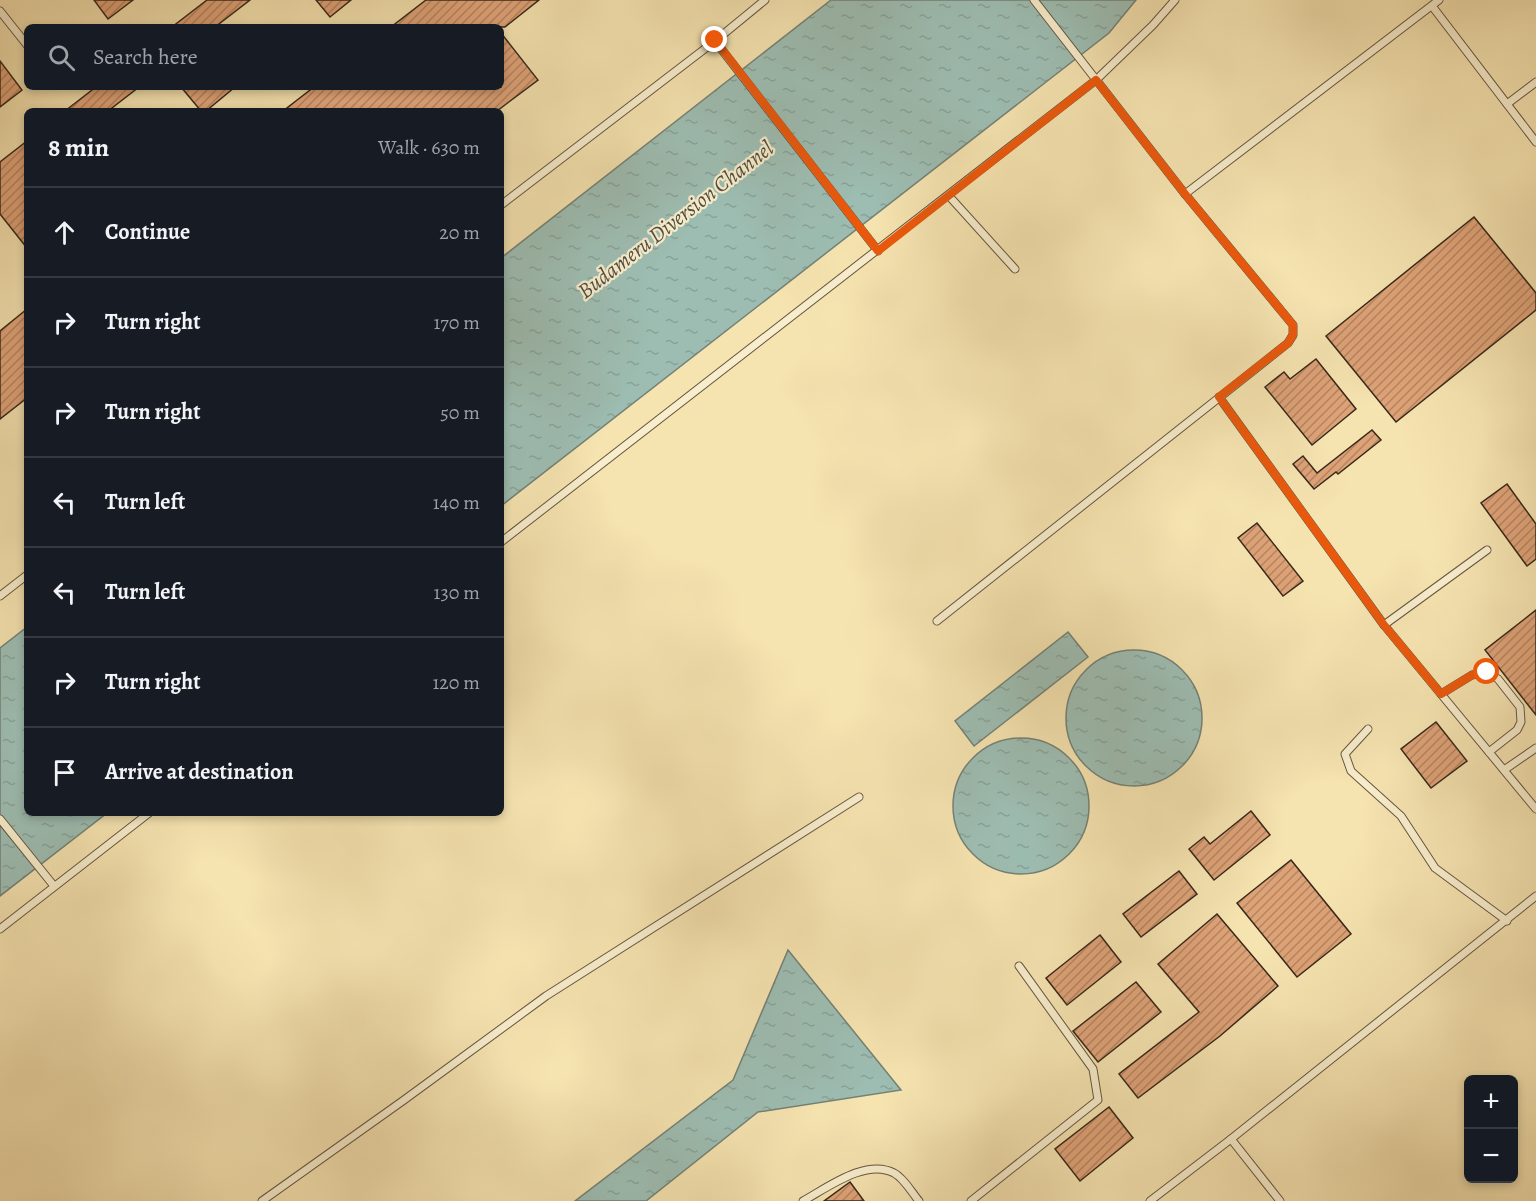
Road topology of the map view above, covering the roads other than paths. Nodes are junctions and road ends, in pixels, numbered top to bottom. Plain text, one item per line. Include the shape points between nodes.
1 (765, 0) edge
2 (1034, 0) edge
3 (1175, 0) edge
4 (1439, 0) edge
5 (1432, 6) junction
6 (0, 11) edge
7 (715, 40) junction
8 (24, 41) edge
9 (1096, 80) junction
10 (1536, 82) edge
11 (1507, 104) junction
12 (1536, 142) edge
13 (1185, 194) junction
14 (949, 196) junction
15 (504, 203) edge
16 (878, 251) junction
17 (1016, 269) dead end
18 (1219, 397) junction
19 (504, 540) edge
20 (1487, 550) dead end
21 (24, 576) edge
22 (0, 596) edge
23 (937, 621) dead end
24 (1384, 625) junction
25 (1441, 694) junction
26 (1368, 729) dead end
27 (1536, 748) edge
28 (1489, 752) junction
29 (1504, 770) junction
30 (859, 797) dead end
31 (1536, 809) edge
32 (145, 816) edge
33 (0, 819) edge
34 (54, 886) junction
35 (1536, 896) edge
36 (1507, 921) junction
37 (0, 929) edge
38 (1019, 966) dead end
39 (1231, 1139) junction
40 (262, 1201) edge
41 (803, 1201) edge
42 (919, 1201) edge
43 (971, 1201) edge
44 (1150, 1201) edge
45 (1280, 1201) edge

1 - 7 lane
2 - 9 lane
3 - 9 lane
4 - 5 lane
5 - 11 lane
5 - 13 lane
6 - 8 lane
7 - 15 lane
7 - 16 lane
9 - 13 lane
9 - 14 lane
10 - 11 lane
11 - 12 lane
13 - 18 lane via 1293,325 1288,343
14 - 16 lane
14 - 17 lane
16 - 19 lane
18 - 23 lane
18 - 24 lane
20 - 24 lane
21 - 22 lane
24 - 25 lane
25 - 28 lane
25 - 28 lane via 1472,675 1487,672 1498,679 1520,707 1521,722 1517,730
26 - 36 lane via 1345,754 1351,771 1401,816 1435,868
27 - 29 lane
28 - 29 lane
29 - 31 lane
30 - 40 lane via 546,996
32 - 34 lane
33 - 34 lane
34 - 37 lane
35 - 36 lane
36 - 39 lane
38 - 43 lane via 1093,1069 1098,1100
39 - 44 lane
39 - 45 lane
41 - 42 lane via 861,1170 895,1173

